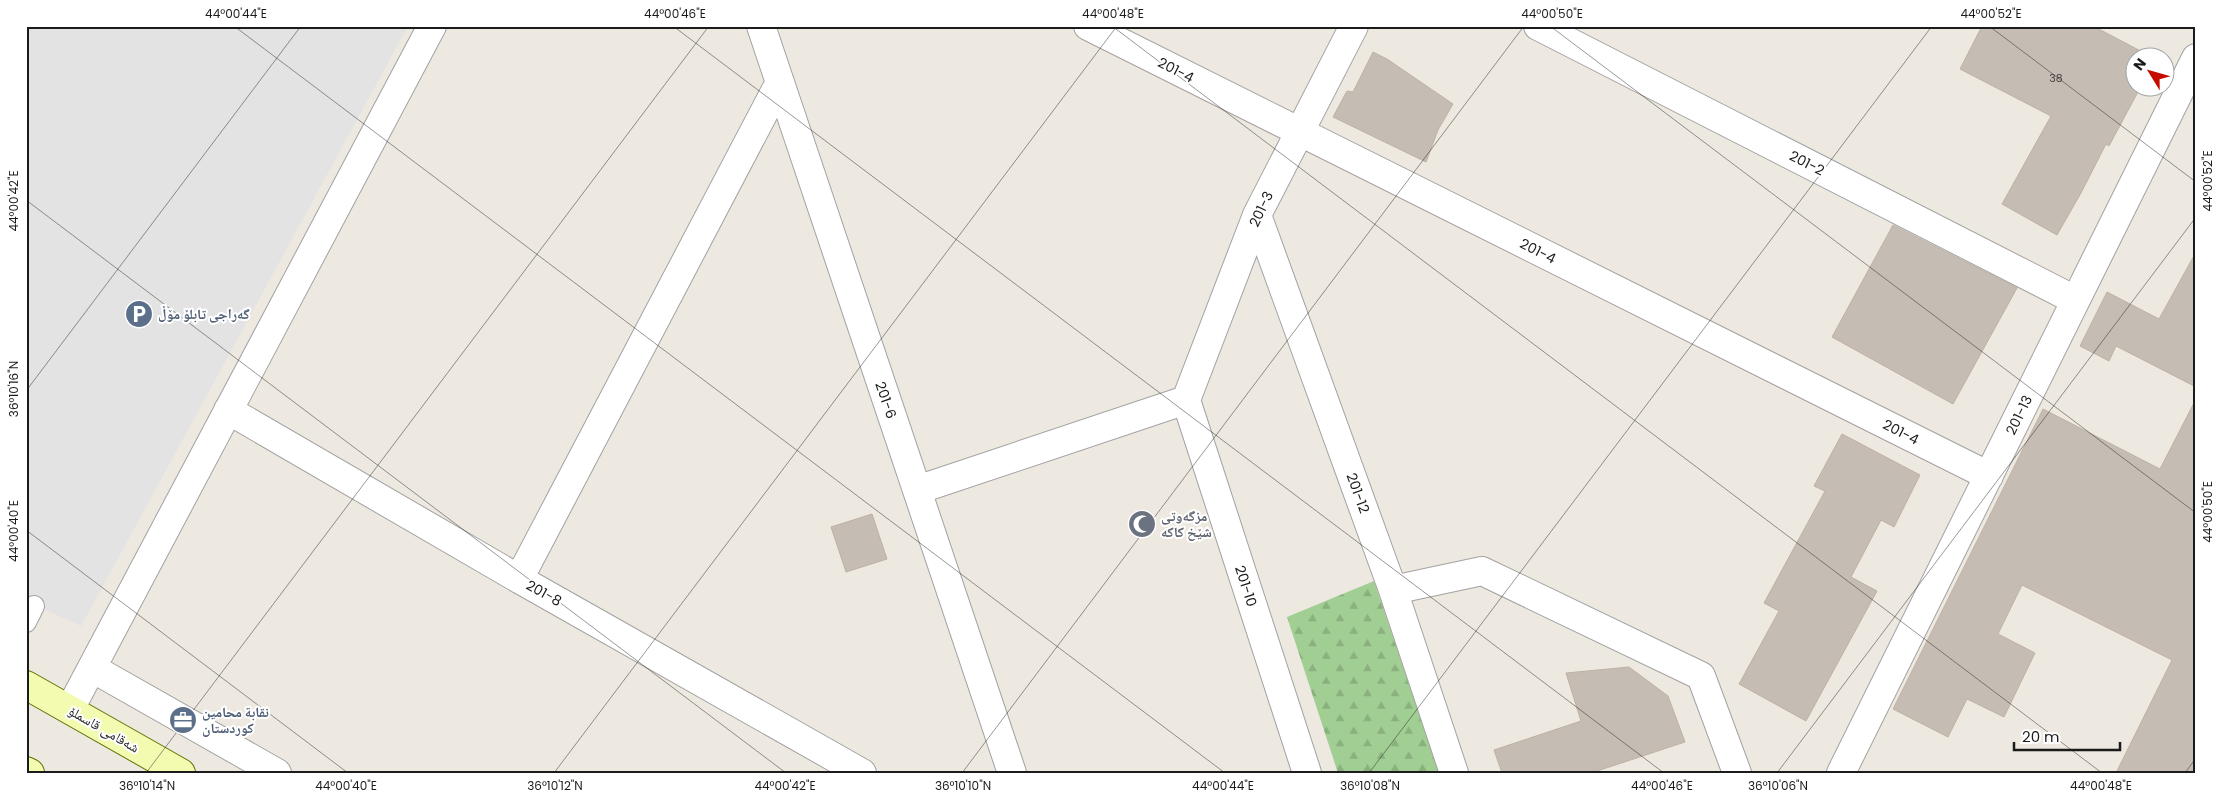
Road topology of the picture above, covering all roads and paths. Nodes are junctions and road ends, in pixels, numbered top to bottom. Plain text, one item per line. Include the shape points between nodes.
1 (432, 26) edge
2 (761, 26) edge
3 (1088, 26) edge
4 (1354, 26) edge
5 (1538, 26) edge
6 (2196, 58) edge
7 (780, 82) junction
8 (1300, 132) junction
9 (1257, 215) junction
10 (2075, 300) junction
11 (1186, 400) junction
12 (228, 410) junction
13 (1988, 476) junction
14 (917, 490) junction
15 (519, 579) junction
16 (1394, 590) junction
17 (92, 668) junction
18 (26, 685) edge
19 (70, 709) junction
20 (26, 771) edge
21 (30, 773) edge
22 (182, 773) edge
23 (277, 773) edge
24 (862, 773) edge
25 (1012, 773) edge
26 (1306, 773) edge
27 (1454, 773) edge
28 (1738, 773) edge
29 (1841, 773) edge

1 - 12 street
2 - 7 street, 201-6
3 - 8 street, 201-4
4 - 8 street, 201-3
5 - 10 street, 201-2
6 - 10 street, 201-13
7 - 14 street, 201-6
7 - 15 street
8 - 9 street, 201-3
8 - 13 street, 201-4
9 - 11 street, 201-3
9 - 16 street, 201-12
10 - 13 street, 201-13
11 - 14 street
11 - 26 street, 201-10
12 - 15 street, 201-8
12 - 17 street
13 - 29 street, 201-13
14 - 25 street, 201-6
15 - 24 street, 201-8
16 - 27 street, 201-12
16 - 28 street via 1482,572 1701,676
17 - 19 street
17 - 23 street
18 - 19 main road, شەقامی قاسملۆ
19 - 22 main road, شەقامی قاسملۆ
20 - 21 main road

